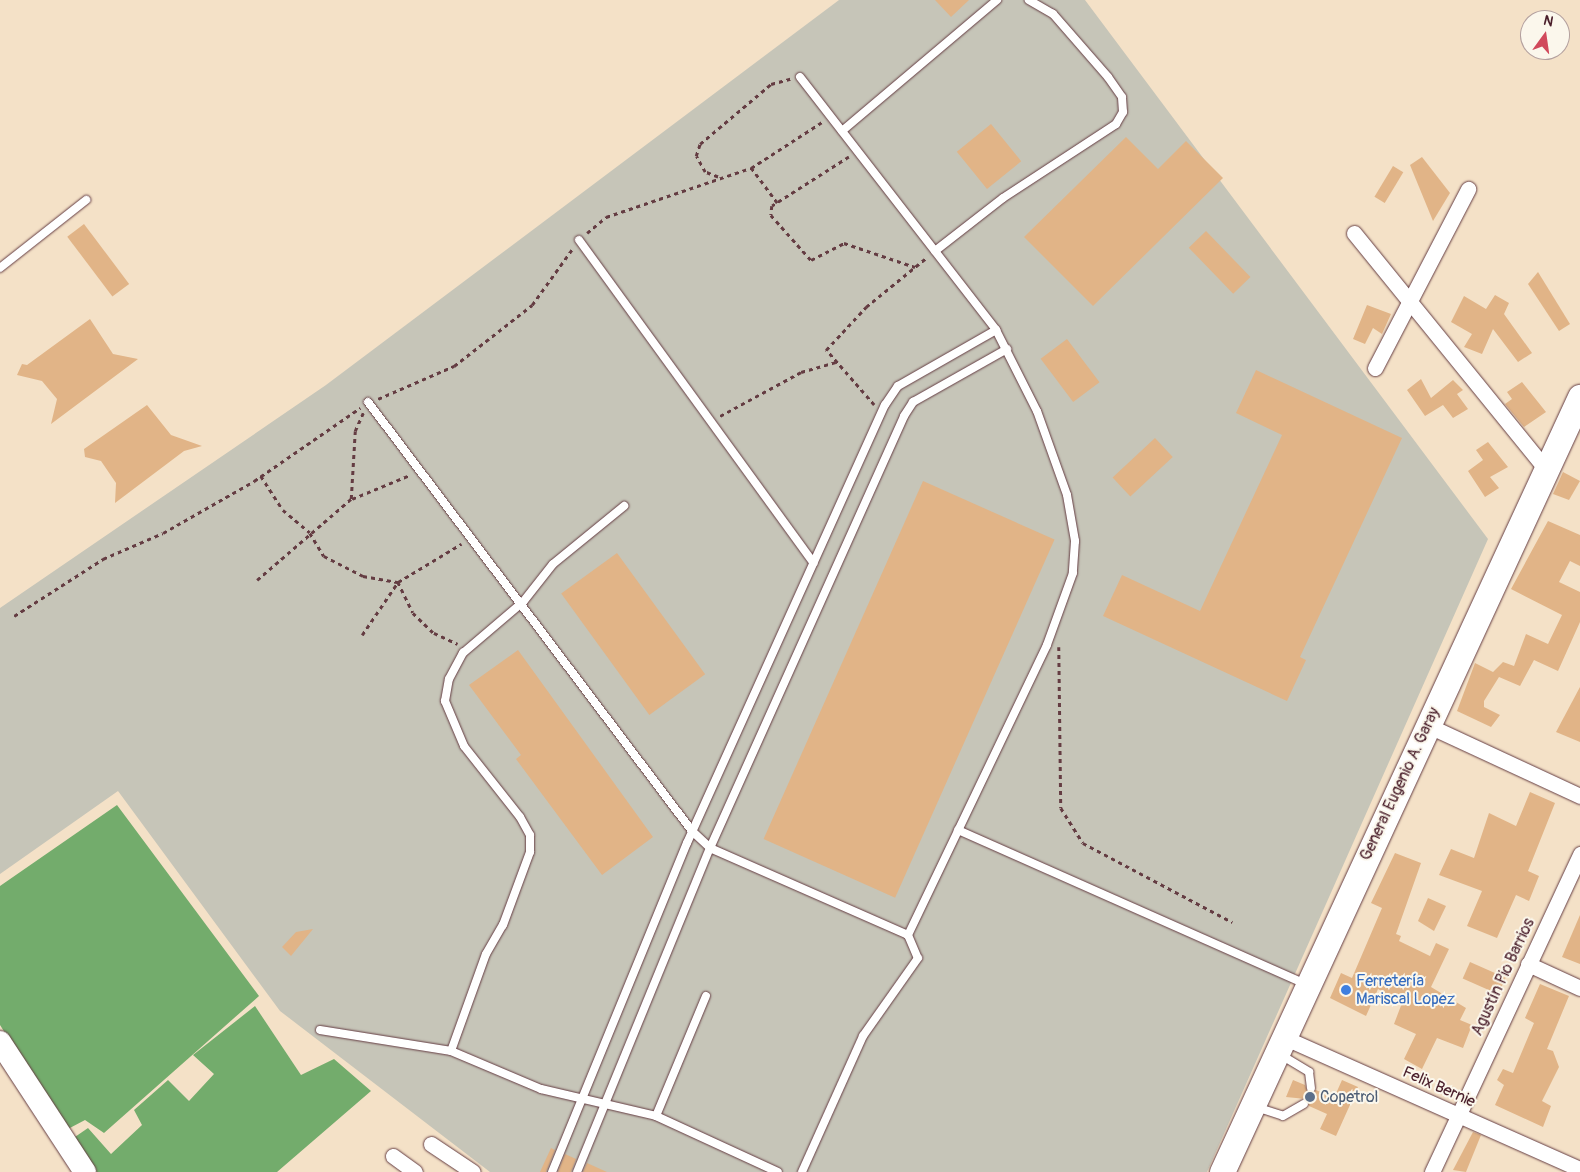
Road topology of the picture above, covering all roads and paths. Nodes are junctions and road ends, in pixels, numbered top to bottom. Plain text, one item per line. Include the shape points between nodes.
1 (997, 0) edge
2 (1030, 0) edge
3 (800, 76) joint
4 (831, 117) junction
5 (842, 131) junction
6 (858, 152) junction
7 (751, 168) junction
8 (719, 177) junction
9 (1468, 189) dead end
10 (86, 200) dead end
11 (777, 203) junction
12 (1354, 233) dead end
13 (579, 240) junction
14 (934, 250) junction
15 (915, 267) junction
16 (0, 268) edge
17 (1410, 303) junction
18 (996, 330) junction
19 (1007, 348) junction
20 (836, 362) junction
21 (1375, 368) dead end
22 (368, 402) junction
23 (1577, 411) edge
24 (881, 414) junction
25 (711, 421) junction
26 (1546, 470) junction
27 (420, 471) junction
28 (261, 476) junction
29 (351, 499) junction
30 (624, 506) dead end
31 (310, 533) junction
32 (471, 538) junction
33 (814, 563) junction
34 (256, 580) dead end
35 (398, 582) junction
36 (523, 602) junction
37 (14, 616) dead end
38 (1056, 621) junction
39 (362, 635) dead end
40 (462, 653) junction
41 (1427, 725) junction
42 (1580, 796) edge
43 (958, 830) junction
44 (692, 831) junction
45 (710, 848) junction
46 (1580, 854) edge
47 (1232, 922) dead end
48 (908, 935) junction
49 (1528, 964) junction
50 (1307, 985) junction
51 (1580, 988) edge
52 (706, 996) dead end
53 (320, 1030) dead end
54 (0, 1042) edge
55 (1279, 1044) junction
56 (452, 1050) junction
57 (1311, 1088) dead end
58 (583, 1098) junction
59 (606, 1101) junction
60 (1304, 1104) dead end
61 (1252, 1106) junction
62 (1459, 1115) junction
63 (656, 1116) junction
64 (431, 1144) dead end
65 (393, 1156) dead end
66 (1580, 1169) edge
67 (86, 1172) edge
68 (414, 1172) edge
69 (473, 1172) edge
70 (552, 1172) edge
71 (577, 1172) edge
72 (778, 1172) edge
73 (802, 1172) edge
74 (1222, 1172) edge
75 (1432, 1172) edge

1 - 5 lane
2 - 14 lane via 1052,14 1108,77 1122,97 1123,112 1116,124 1003,198
3 - 4 lane
3 - 8 path via 771,84 700,144 696,156 705,172
4 - 5 lane
4 - 7 path via 795,135
5 - 6 lane
6 - 11 path
6 - 14 lane
7 - 8 path
7 - 11 path
8 - 13 path via 606,217
9 - 17 street
10 - 16 lane
11 - 15 path via 772,215 811,260 844,243
12 - 17 street
13 - 22 path via 532,305 454,366
13 - 25 lane
14 - 15 path
14 - 18 lane
15 - 20 path via 866,307 826,350
17 - 21 street
17 - 26 street
18 - 19 lane
18 - 24 lane via 898,386
19 - 38 lane via 1037,411 1060,477 1075,540 1073,573
19 - 45 lane via 913,402 904,416
20 - 24 path
20 - 25 path via 801,372
22 - 27 lane
22 - 28 path
22 - 29 path via 355,432
23 - 26 main road, General Eugenio A. Garay
24 - 33 lane
25 - 33 lane
26 - 41 main road, General Eugenio A. Garay
27 - 29 path
27 - 32 lane
28 - 31 path via 283,510
28 - 37 path via 163,533 103,559
29 - 31 path
30 - 36 lane via 553,564
31 - 34 path
31 - 35 path via 324,556 363,576
32 - 35 path
32 - 36 lane
33 - 44 lane
35 - 39 path
35 - 40 path via 413,613 434,633 457,641
36 - 40 lane
36 - 44 lane
38 - 43 lane
38 - 47 path via 1062,679 1061,808 1083,843
40 - 56 lane via 449,679 445,702 464,746 520,817 530,836 530,852 504,925 486,954
41 - 42 street
41 - 50 main road, General Eugenio A. Garay
43 - 48 lane
43 - 50 lane
44 - 45 lane
44 - 58 lane
45 - 48 lane
45 - 59 lane
46 - 49 street, Agustín Pio Barrios
48 - 73 lane via 918,958 863,1036
49 - 51 street
49 - 62 street, Agustín Pio Barrios
50 - 55 main road, General Eugenio A. Garay
52 - 63 lane
53 - 56 lane
54 - 67 main road
55 - 57 lane via 1309,1072
55 - 61 main road, General Eugenio A. Garay
55 - 62 street, Felix Bernie
56 - 58 lane via 541,1089
58 - 59 lane
58 - 70 lane
59 - 63 lane
59 - 71 lane
60 - 61 lane via 1282,1116
61 - 74 main road, General Eugenio A. Garay
62 - 66 street, Felix Bernie
62 - 75 street, Agustín Pio Barrios
63 - 72 lane
64 - 69 street
65 - 68 street

